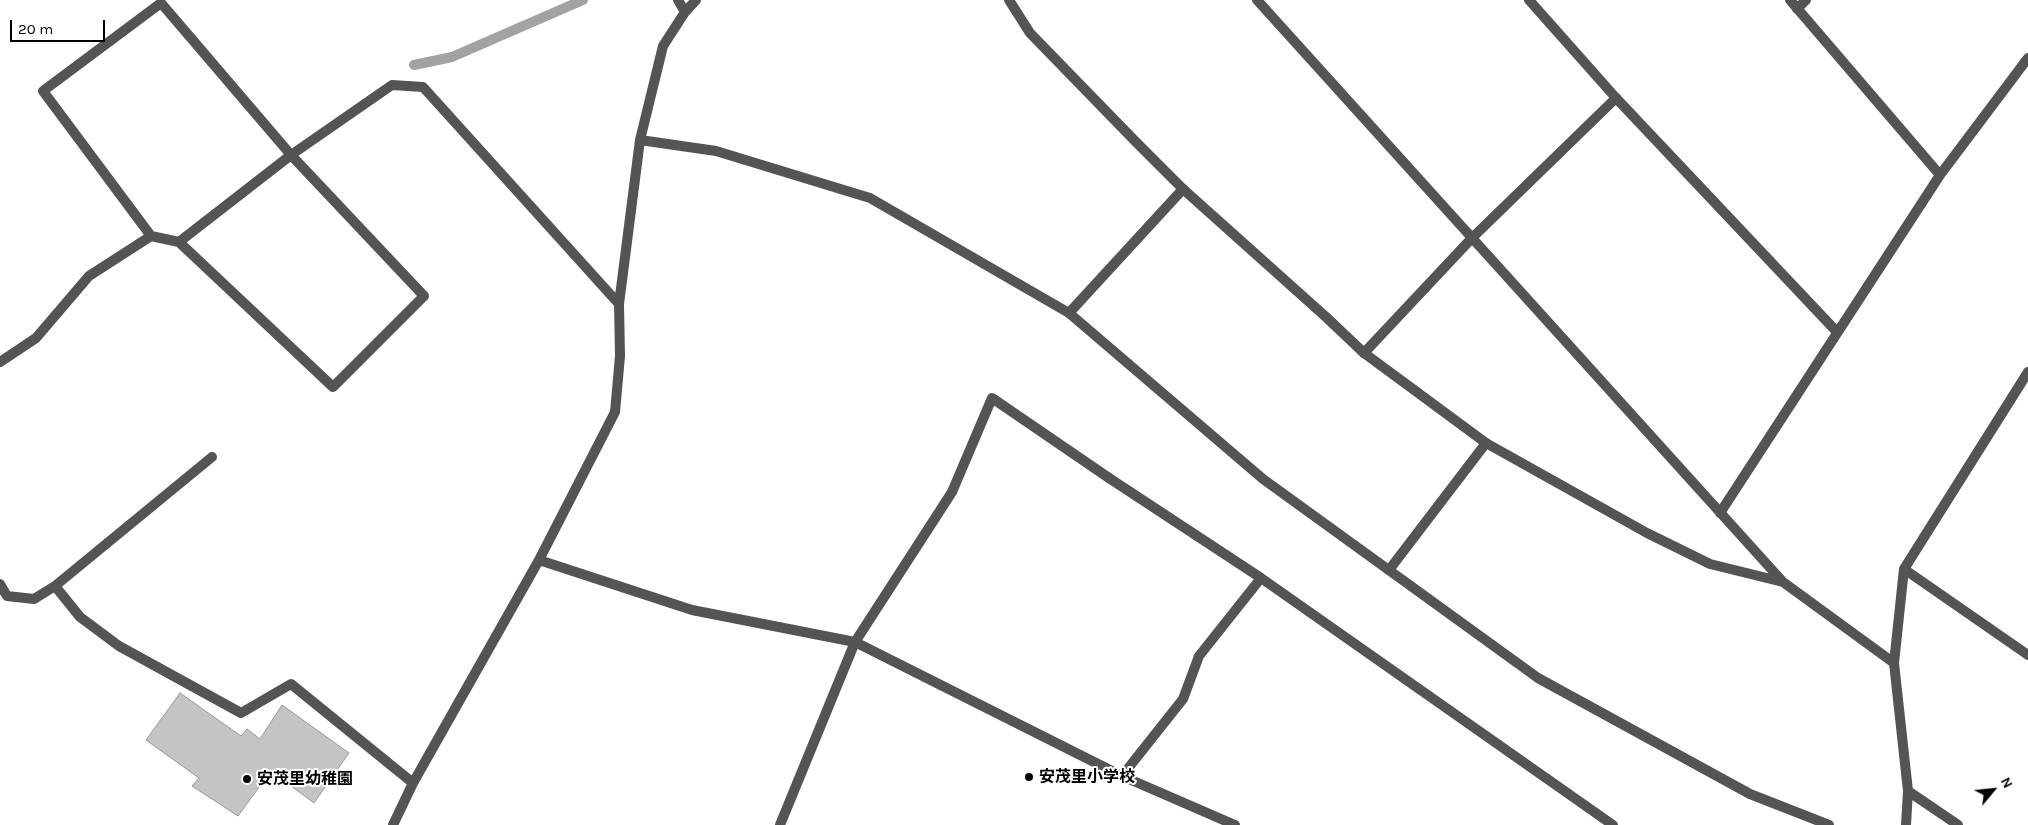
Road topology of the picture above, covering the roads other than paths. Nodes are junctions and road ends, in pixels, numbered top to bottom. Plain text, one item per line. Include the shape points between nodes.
1 (678, 0) edge
2 (696, 0) edge
3 (1009, 0) edge
4 (1257, 0) edge
5 (1529, 0) edge
6 (1790, 0) edge
7 (1806, 0) edge
8 (1798, 9) junction
9 (685, 12) junction
10 (2028, 58) edge
11 (1616, 98) junction
12 (640, 140) junction
13 (291, 155) junction
14 (1940, 175) junction
15 (1183, 189) junction
16 (151, 236) junction
17 (1472, 238) junction
18 (179, 242) junction
19 (619, 304) junction
20 (1069, 313) junction
21 (1837, 332) junction
22 (1364, 353) junction
23 (0, 362) edge
24 (2028, 372) edge
25 (1486, 443) junction
26 (212, 458) dead end
27 (1720, 514) junction
28 (539, 560) junction
29 (1904, 569) junction
30 (1389, 570) junction
31 (1261, 578) junction
32 (1783, 582) junction
33 (0, 584) edge
34 (55, 586) junction
35 (855, 642) junction
36 (2028, 655) edge
37 (1894, 663) junction
38 (1122, 776) junction
39 (413, 783) junction
40 (1908, 791) junction
41 (393, 825) edge
42 (780, 825) edge
43 (1235, 825) edge
44 (1612, 825) edge
45 (1829, 825) edge
46 (1906, 825) edge
47 (1958, 825) edge

1 - 9 street
2 - 9 street
3 - 15 street via 1030,33
4 - 17 street
5 - 11 street
6 - 8 street
7 - 8 street
8 - 14 street
9 - 12 street via 663,46
10 - 14 street
11 - 17 street
11 - 21 street
12 - 19 street
12 - 20 street via 716,151 870,198
13 - 16 street via 161,3 43,92
13 - 18 street
13 - 18 street via 424,296 333,387
13 - 19 street via 392,86 423,87
14 - 21 street
15 - 20 street
15 - 22 street
16 - 18 street
16 - 23 street via 89,276 36,338
17 - 22 street
17 - 27 street
19 - 28 street via 620,356 615,412
20 - 30 street via 1263,478
21 - 27 street
22 - 25 street
24 - 29 street
25 - 30 street
25 - 32 street via 1647,533 1710,564
26 - 34 street
27 - 32 street
28 - 35 street via 692,610
28 - 39 street
29 - 36 street
29 - 37 street
30 - 45 street via 1538,678 1750,794
31 - 35 street via 992,398 952,492
31 - 38 street via 1199,656 1183,699
31 - 44 street
32 - 37 street
33 - 34 street via 7,596 34,599
34 - 39 street via 80,617 118,646 242,713 291,684
35 - 38 street
35 - 42 street
37 - 40 street
38 - 43 street
39 - 41 street
40 - 46 street
40 - 47 street

